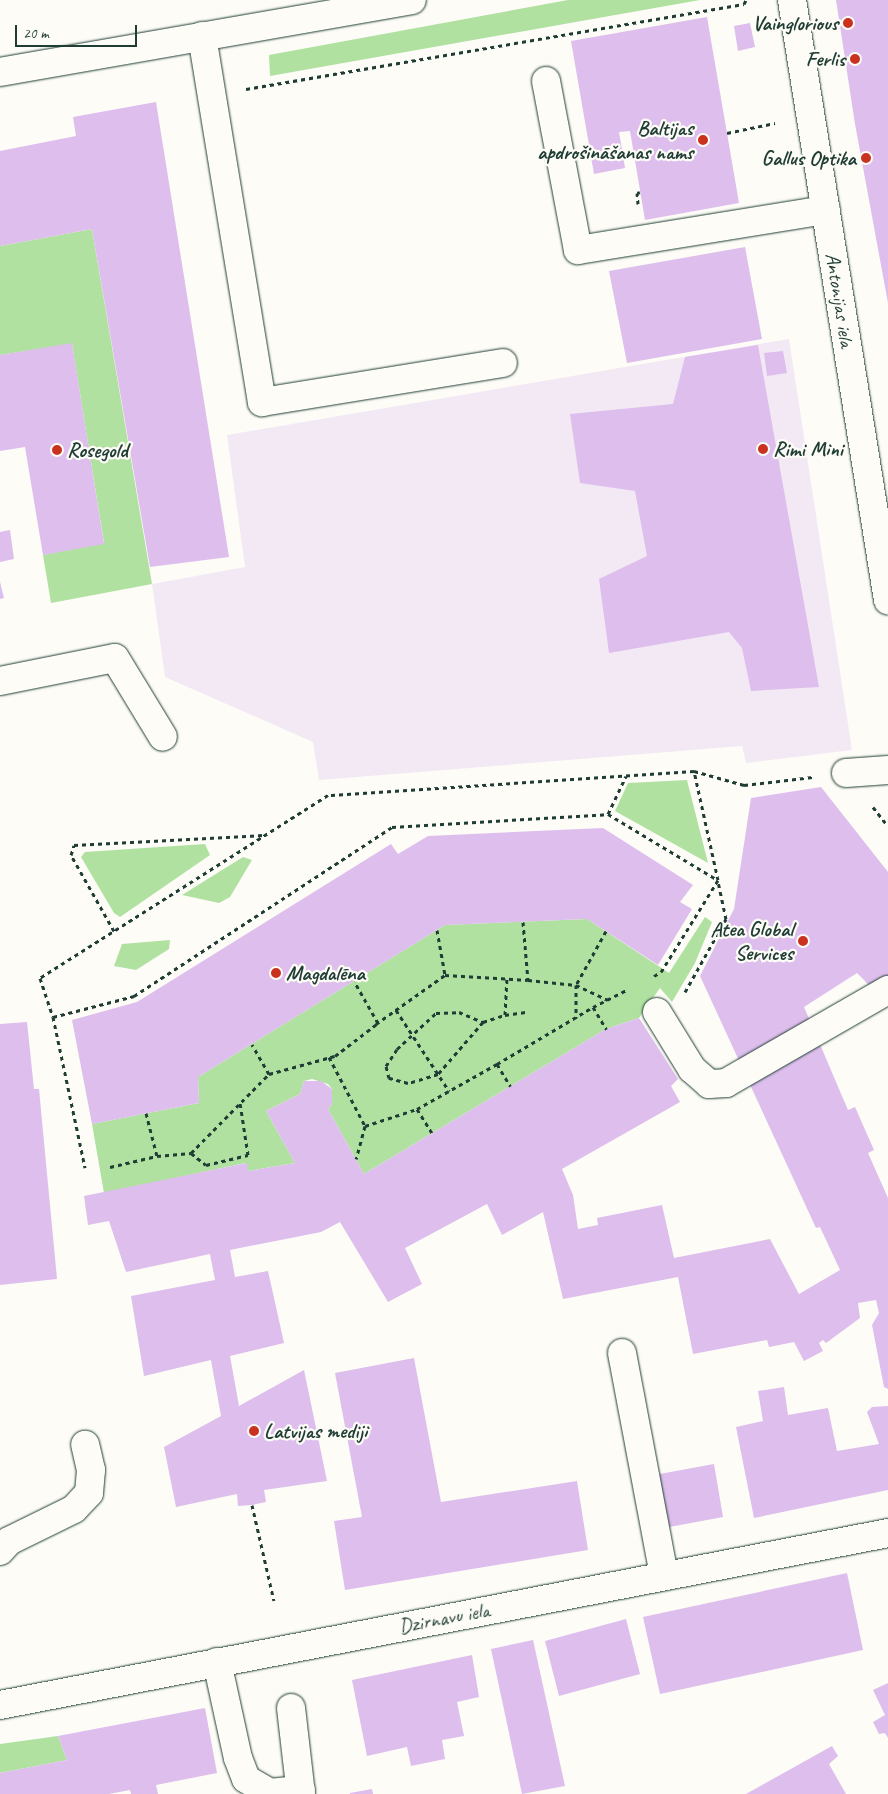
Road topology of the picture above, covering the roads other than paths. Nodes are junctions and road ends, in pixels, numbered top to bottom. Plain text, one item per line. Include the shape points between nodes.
1 (412, 0) edge
2 (792, 0) edge
3 (202, 36) junction
4 (0, 72) edge
5 (546, 82) dead end
6 (826, 210) junction
7 (503, 363) dead end
8 (888, 600) edge
9 (0, 681) edge
10 (163, 737) dead end
11 (888, 770) edge
12 (846, 773) road end
13 (888, 990) edge
14 (661, 1019) road end
15 (622, 1353) dead end
16 (85, 1445) dead end
17 (888, 1533) edge
18 (0, 1551) edge
19 (664, 1576) junction
20 (218, 1662) junction
21 (0, 1705) edge
22 (291, 1708) dead end
23 (301, 1792) edge

1 - 3 street
2 - 6 street, Antonijas iela
3 - 4 street
3 - 7 street via 262,402
5 - 6 street via 578,250
6 - 8 street, Antonijas iela
9 - 10 street via 115,658
11 - 12 street
13 - 14 street via 726,1083 709,1084 692,1069
15 - 19 street
16 - 18 street via 92,1470 89,1493 74,1510 9,1541
17 - 19 street, Dzirnavu iela
19 - 20 street, Dzirnavu iela
20 - 21 street, Dzirnavu iela
20 - 23 street via 238,1758 246,1779 270,1794
22 - 23 street

